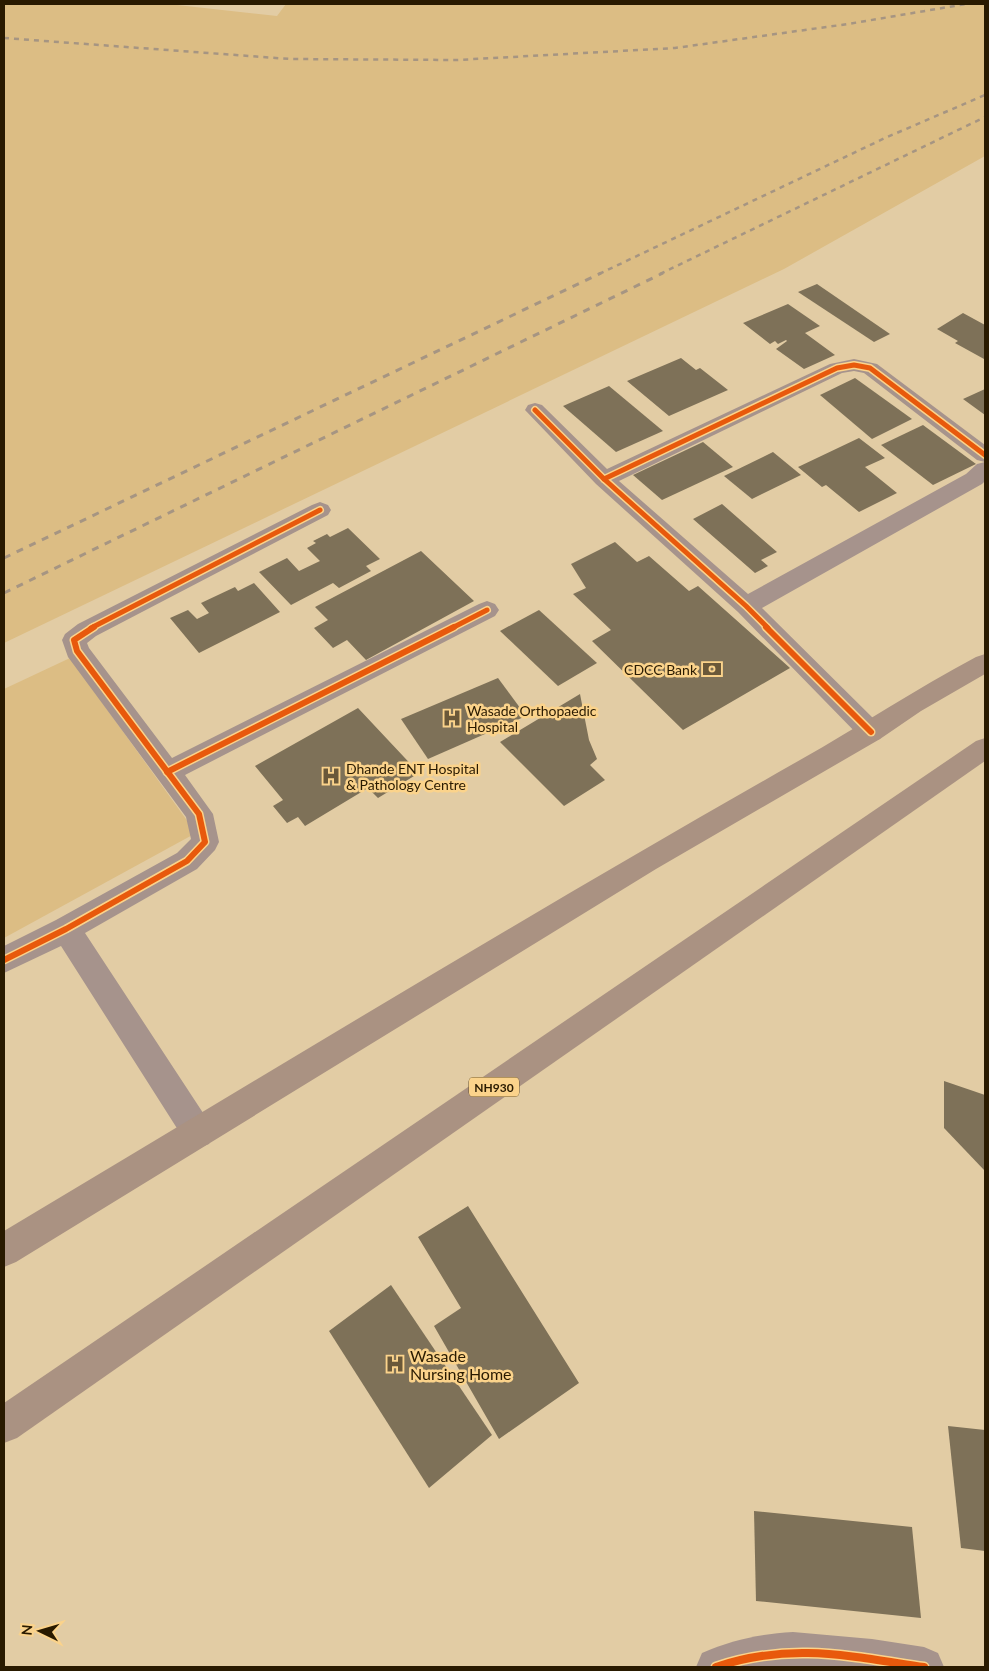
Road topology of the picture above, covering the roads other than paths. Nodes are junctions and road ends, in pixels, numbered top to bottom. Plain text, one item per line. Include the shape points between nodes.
1 (535, 410) dead end
2 (985, 455) edge
3 (985, 469) edge
4 (604, 479) junction
5 (320, 510) dead end
6 (746, 606) junction
7 (487, 610) dead end
8 (985, 663) edge
9 (870, 732) junction
10 (985, 748) edge
11 (167, 772) junction
12 (66, 930) junction
13 (4, 960) edge
14 (198, 1133) junction
15 (4, 1250) edge
16 (4, 1425) edge
17 (716, 1667) edge
18 (924, 1667) edge

1 - 4 street
2 - 4 street via 870,368 854,365 837,368
3 - 6 street via 974,479
4 - 6 street
5 - 11 street via 87,630 74,640 77,651
6 - 9 street
7 - 11 street
8 - 9 highway
9 - 14 highway via 646,860
10 - 16 highway, NH930
11 - 12 street via 200,814 205,842 186,861
12 - 13 street
12 - 14 street
14 - 15 highway
17 - 18 street via 774,1652 821,1654

